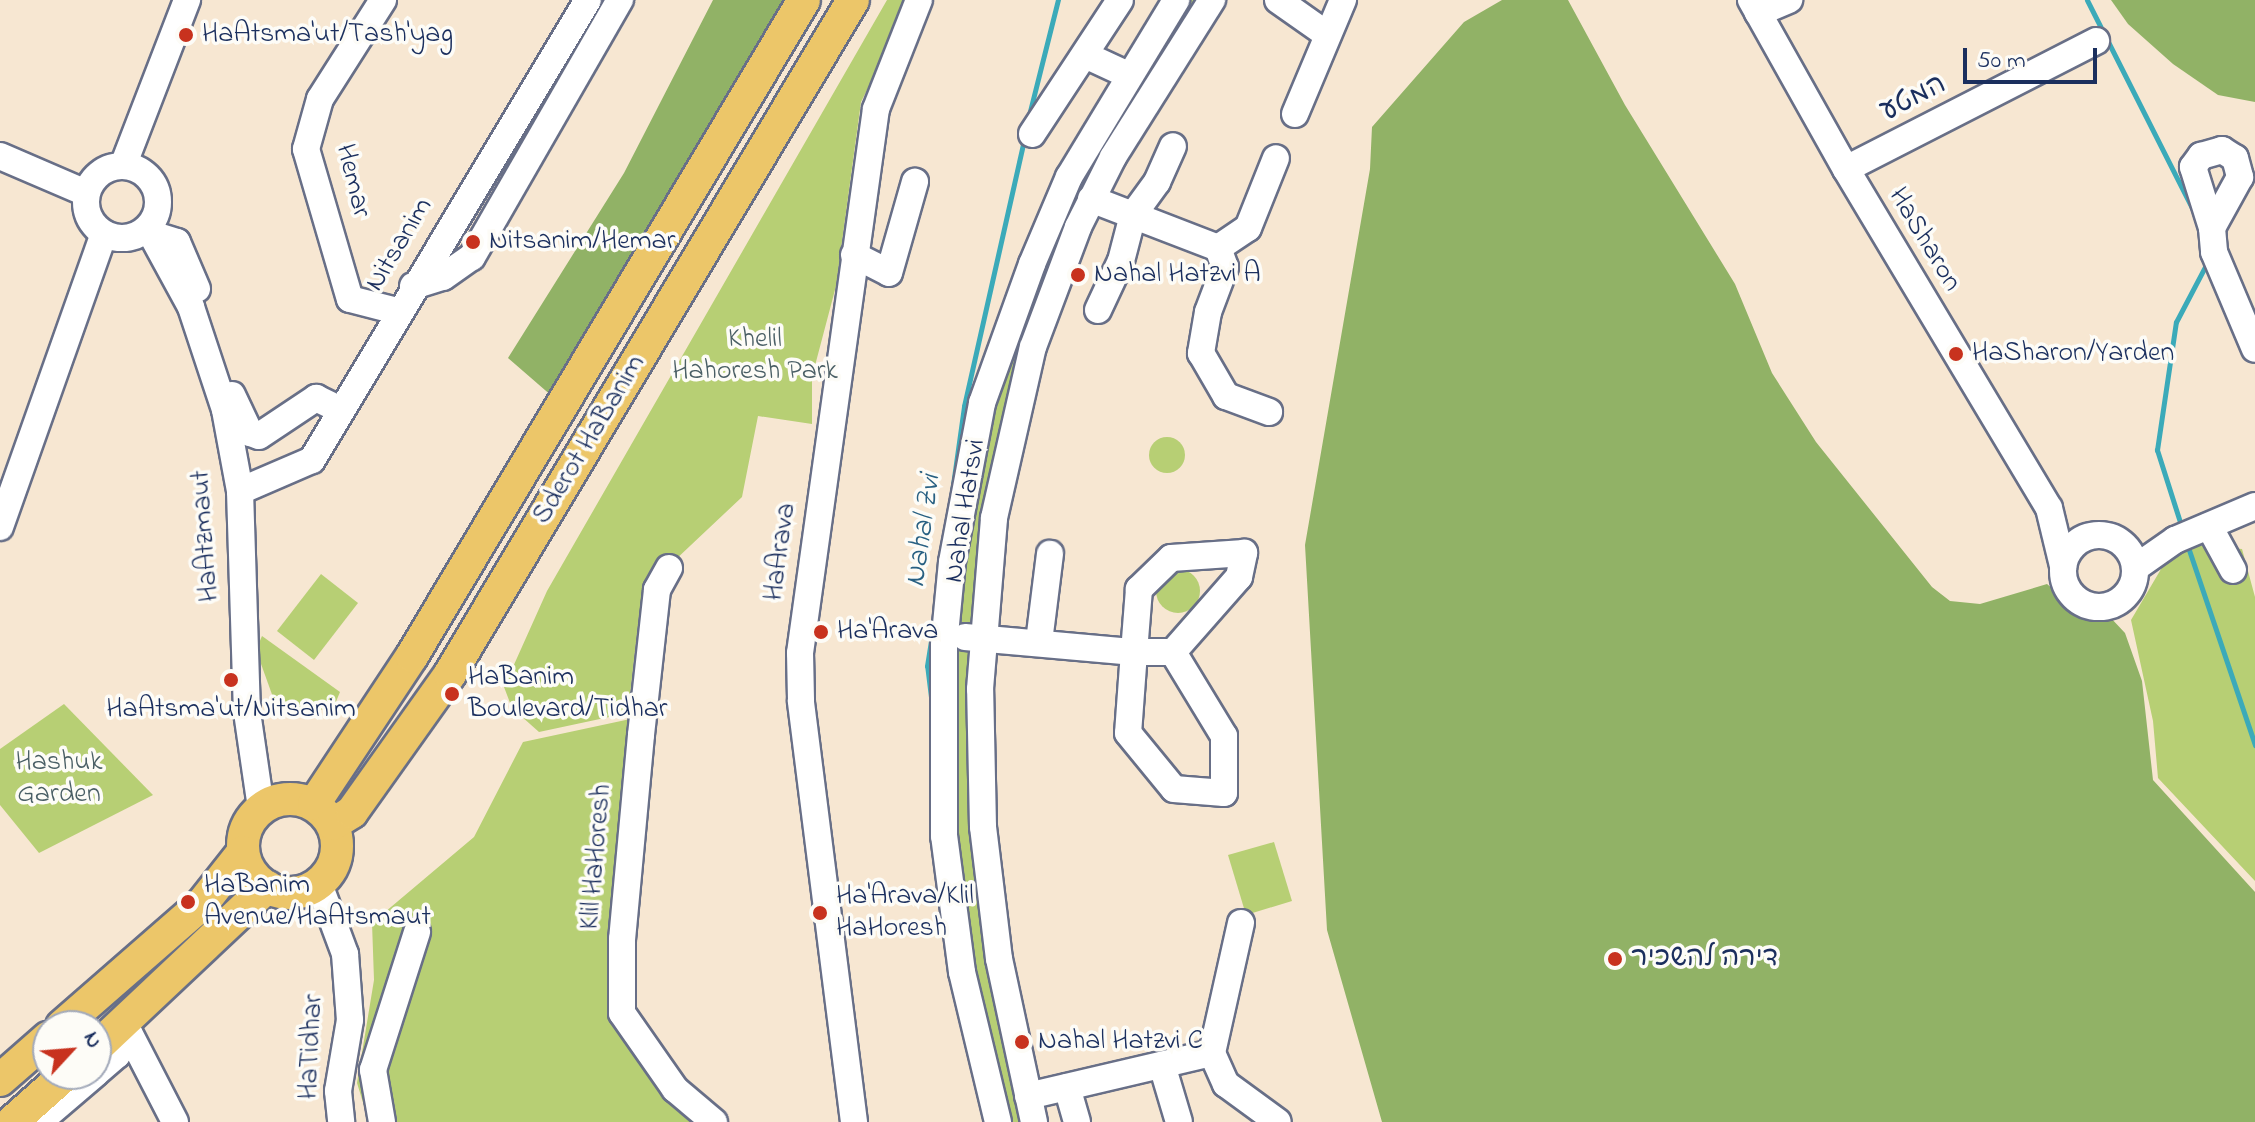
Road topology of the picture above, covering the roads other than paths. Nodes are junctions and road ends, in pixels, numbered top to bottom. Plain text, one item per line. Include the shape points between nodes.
1 (187, 0) edge
2 (383, 0) edge
3 (588, 0) edge
4 (620, 0) edge
5 (804, 0) edge
6 (853, 0) edge
7 (919, 0) edge
8 (1120, 0) edge
9 (1176, 0) edge
10 (1212, 0) edge
11 (1278, 0) edge
12 (1343, 0) edge
13 (1789, 0) edge
14 (1754, 7) edge
15 (1325, 33) junction
16 (2096, 41) dead end
17 (1085, 55) junction
18 (1128, 75) junction
19 (1295, 114) dead end
20 (1032, 134) dead end
21 (1173, 146) dead end
22 (0, 156) edge
23 (1276, 158) dead end
24 (123, 166) junction
25 (1846, 169) junction
26 (915, 182) dead end
27 (86, 193) junction
28 (1091, 199) junction
29 (1133, 215) junction
30 (2212, 228) dead end
31 (149, 231) junction
32 (104, 234) junction
33 (1218, 248) junction
34 (854, 255) junction
35 (413, 286) junction
36 (1098, 310) dead end
37 (397, 311) junction
38 (2255, 349) edge
39 (341, 410) junction
40 (1269, 412) dead end
41 (240, 491) junction
42 (2255, 506) edge
43 (2049, 508) junction
44 (2209, 526) junction
45 (0, 527) edge
46 (2092, 535) junction
47 (2175, 540) junction
48 (2121, 542) junction
49 (1050, 554) dead end
50 (2063, 566) junction
51 (669, 568) dead end
52 (2135, 568) junction
53 (2233, 570) dead end
54 (945, 636) junction
55 (982, 638) junction
56 (1039, 642) junction
57 (1134, 652) junction
58 (1173, 652) junction
59 (261, 808) junction
60 (324, 814) junction
61 (243, 852) junction
62 (319, 884) junction
63 (267, 887) junction
64 (1241, 923) dead end
65 (417, 932) dead end
66 (80, 1010) edge
67 (126, 1028) junction
68 (112, 1037) edge
69 (32, 1052) edge
70 (1212, 1053) junction
71 (112, 1059) edge
72 (1162, 1065) junction
73 (0, 1080) edge
74 (1067, 1087) junction
75 (48, 1090) edge
76 (76, 1090) edge
77 (1031, 1109) edge
78 (12, 1122) edge
79 (39, 1122) edge
80 (175, 1122) edge
81 (341, 1122) edge
82 (382, 1122) edge
83 (714, 1122) edge
84 (854, 1122) edge
85 (998, 1122) edge
86 (1077, 1122) edge
87 (1179, 1122) edge
88 (1278, 1122) edge

1 - 24 street
2 - 37 street, Hemar via 320,99 306,149 350,299
3 - 35 street, Nitsanim
4 - 35 street via 472,257 443,277
5 - 60 main road, Sderot HaBanim via 412,656
6 - 60 main road, Sderot HaBanim via 450,674 352,812
7 - 34 street, HaArava via 876,109
8 - 17 street
9 - 18 street, Nahal Hatsvi
10 - 28 street, Nahal Hatsvi
11 - 15 street
12 - 15 street
13 - 14 street
14 - 25 street, HaSharon
15 - 19 street
16 - 25 street, המטע
17 - 18 street
17 - 20 street
18 - 54 street, Nahal Hatsvi via 1069,177 982,403 952,562
21 - 29 street via 1157,182
22 - 27 street
23 - 33 street via 1248,228
24 - 27 street via 100,173
24 - 31 street via 153,183 158,207
25 - 43 street, HaSharon
26 - 34 street via 889,273
27 - 32 street via 88,217
28 - 29 street
28 - 55 street, Nahal Hatsvi via 1033,347 1014,415 992,531
29 - 33 street
29 - 36 street via 1121,261
30 - 38 street via 2214,252
31 - 32 street via 127,239
31 - 39 street via 177,242 250,433 259,436 316,398
31 - 41 street, HaAtzmaut via 191,307 225,410
32 - 45 street
33 - 40 street via 1225,267 1208,312 1201,353 1226,396
34 - 84 street, HaArava via 800,653 801,700
35 - 37 street, Nitsanim
37 - 39 street, Nitsanim
39 - 41 street, Nitsanim via 312,460
41 - 59 street, HaAtzmaut via 247,712
42 - 44 street
43 - 46 street, HaSharon
43 - 50 street, HaSharon
44 - 47 street
44 - 53 street
46 - 48 street
46 - 50 street via 2073,545
47 - 48 street
47 - 52 street
48 - 52 street
49 - 56 street
50 - 52 street via 2075,597 2096,607 2127,593
51 - 83 street, Klil HaHoresh via 657,590 641,735 622,939 622,1013 675,1089
54 - 55 street
54 - 85 street, Nahal Hatsvi via 942,766 949,876 962,972
55 - 56 street
55 - 77 street, Nahal Hatsvi via 979,761 988,895
56 - 57 street
57 - 58 street
57 - 58 street via 1139,589 1171,558 1244,553 1239,577
57 - 58 street via 1128,733 1174,789 1224,793 1224,736
59 - 60 main road via 281,798
59 - 61 main road via 244,835
60 - 62 main road via 338,855
61 - 63 main road via 254,877
61 - 66 main road via 202,904
62 - 63 main road via 299,893
62 - 81 street, HaTidhar via 345,954 350,1020 338,1091
63 - 67 main road
64 - 70 street
65 - 82 street via 373,1070
67 - 68 main road
67 - 71 street
67 - 80 street
69 - 73 main road
70 - 72 street
70 - 88 street via 1226,1084
72 - 74 street
72 - 87 street
74 - 77 street
74 - 86 street
75 - 78 main road
76 - 79 street

